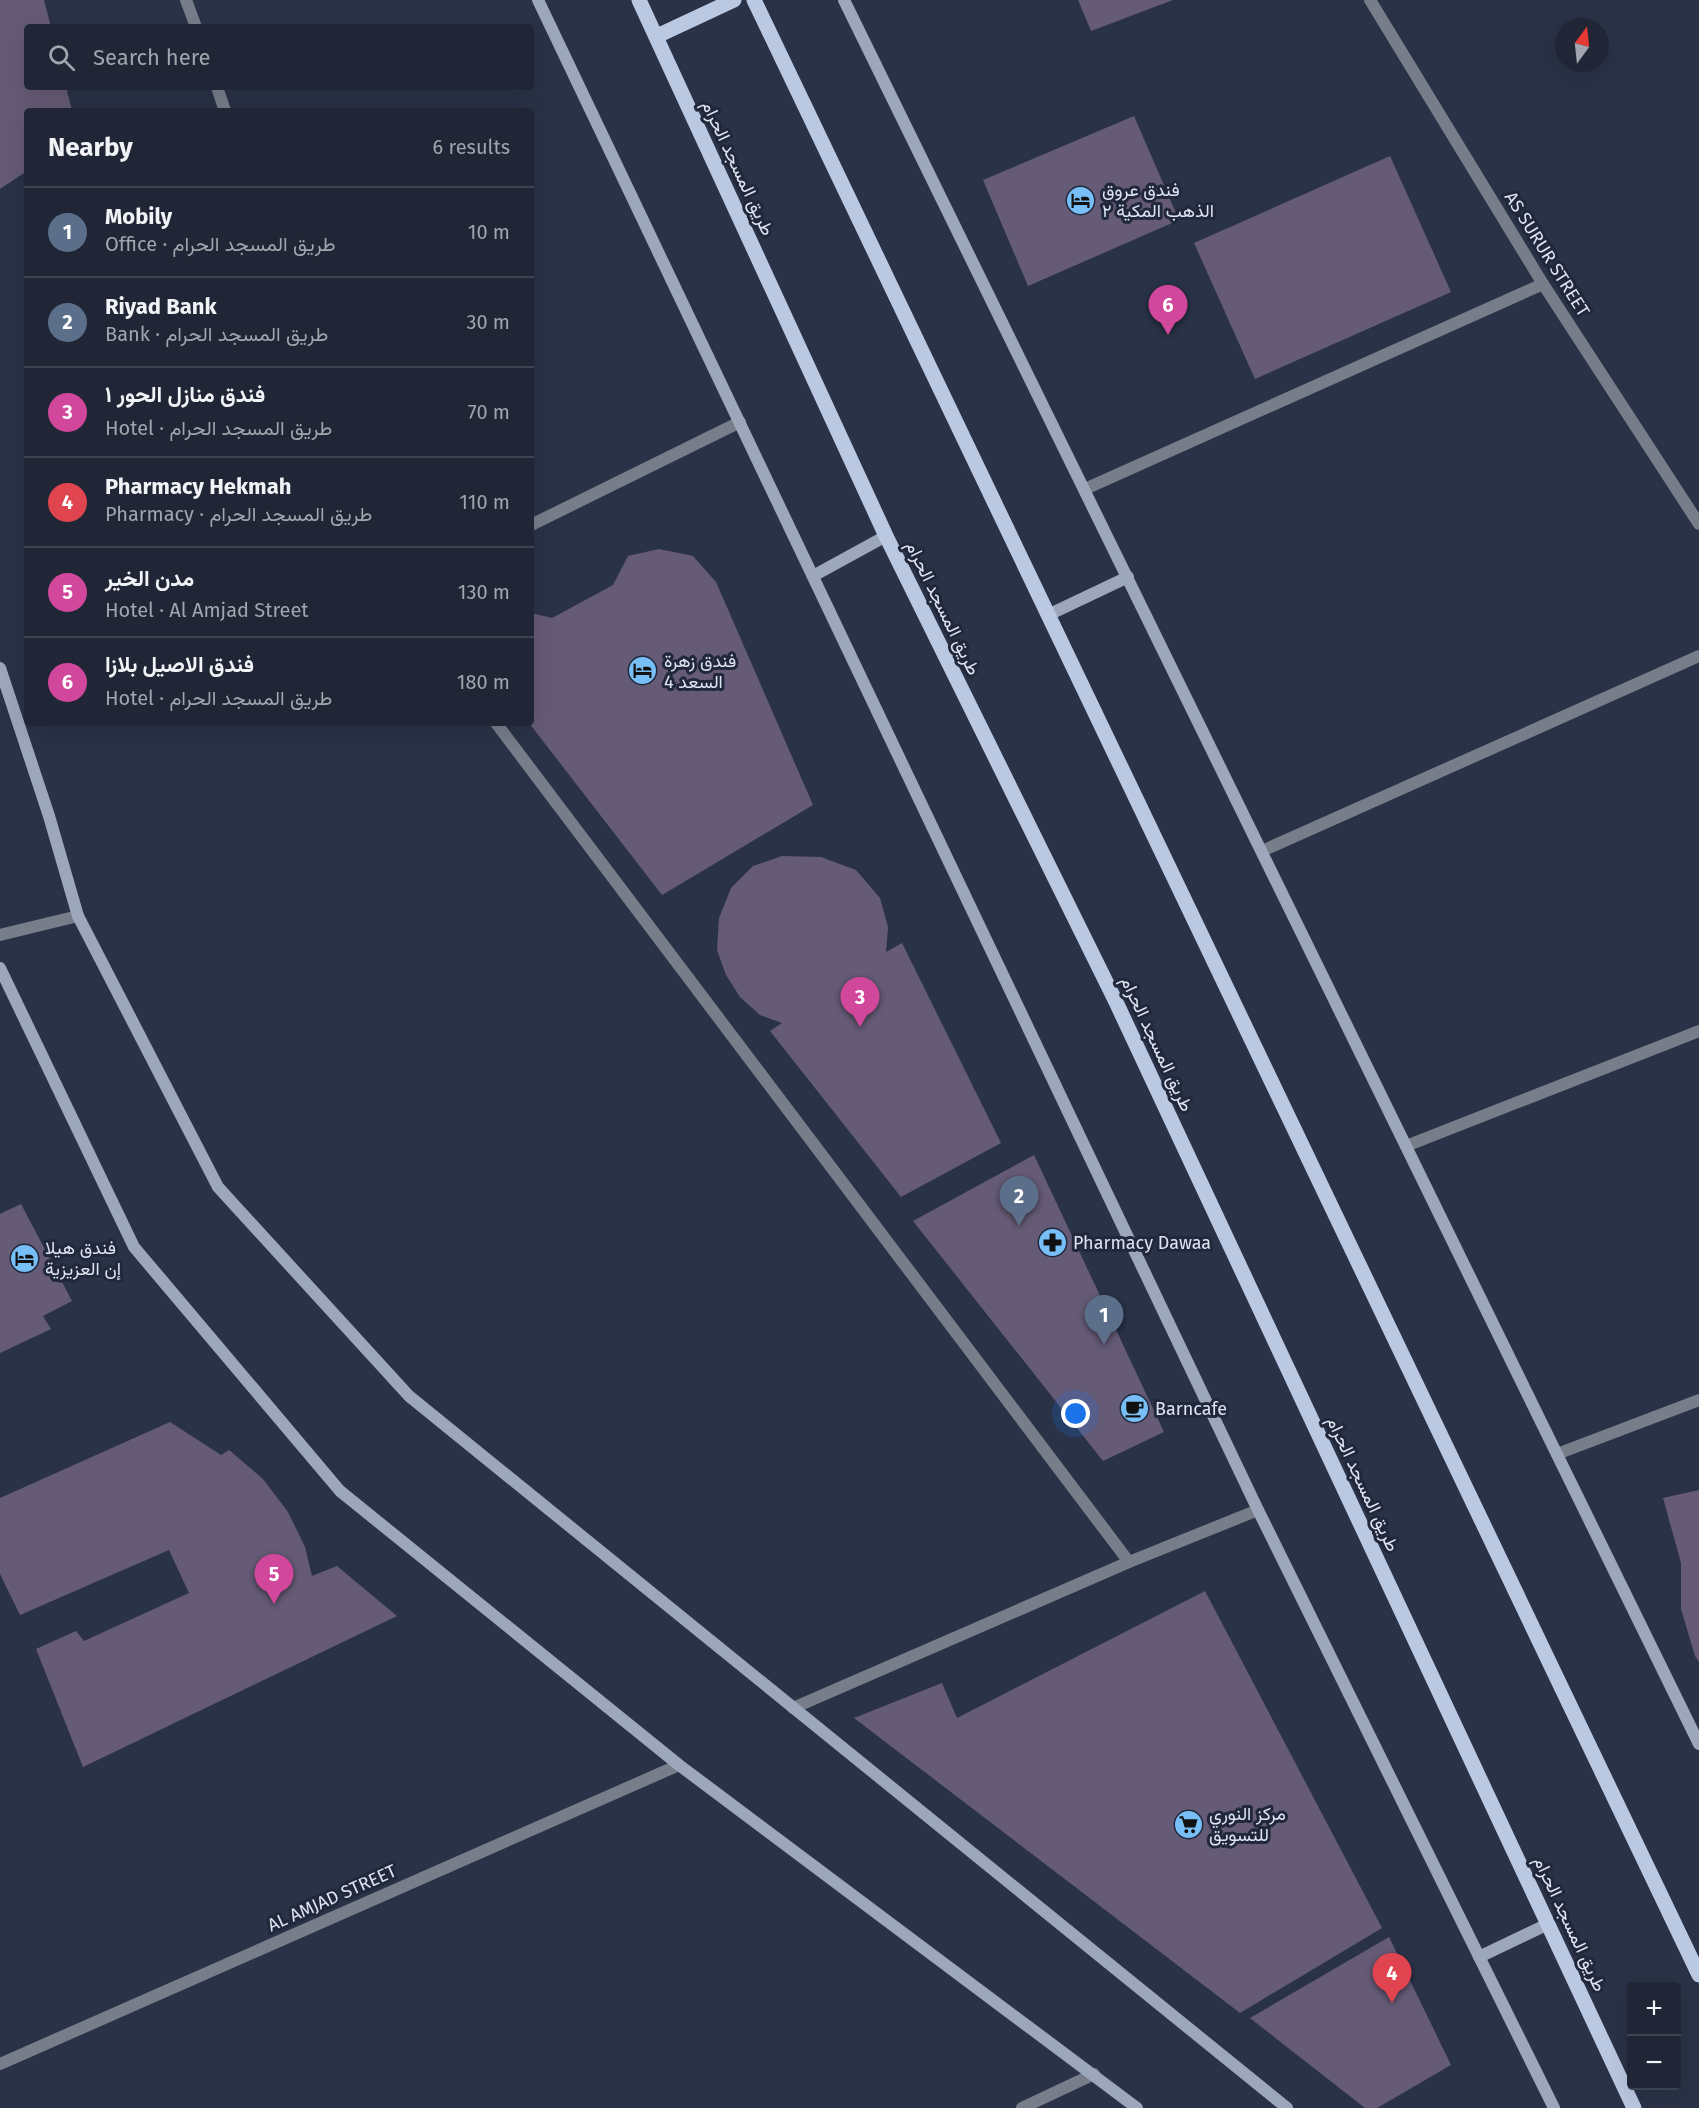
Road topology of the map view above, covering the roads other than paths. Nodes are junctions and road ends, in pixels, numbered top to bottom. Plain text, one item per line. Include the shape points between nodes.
1 (186, 0) edge
2 (538, 0) edge
3 (639, 0) edge
4 (734, 0) edge
5 (754, 0) edge
6 (844, 0) edge
7 (1370, 0) edge
8 (195, 24) edge
9 (657, 36) junction
10 (218, 90) edge
11 (224, 108) edge
12 (1543, 284) junction
13 (740, 422) junction
14 (1085, 489) junction
15 (534, 524) edge
16 (1699, 524) edge
17 (886, 536) junction
18 (813, 576) junction
19 (1128, 577) junction
20 (1048, 615) junction
21 (1699, 656) edge
22 (0, 668) edge
23 (498, 726) edge
24 (1262, 851) junction
25 (78, 916) junction
26 (0, 935) edge
27 (0, 969) edge
28 (1699, 1031) edge
29 (1406, 1146) junction
30 (1699, 1400) edge
31 (1557, 1454) junction
32 (1257, 1510) junction
33 (1129, 1562) junction
34 (793, 1708) junction
35 (1699, 1744) edge
36 (679, 1766) junction
37 (1548, 1924) junction
38 (1479, 1957) junction
39 (1699, 1975) edge
40 (0, 2064) edge
41 (1094, 2074) junction
42 (1022, 2108) edge
43 (1137, 2108) edge
44 (1287, 2108) edge
45 (1554, 2108) edge
46 (1634, 2108) edge

1 - 8 street
2 - 13 street
3 - 9 main road, طريق المسجد الحرام
4 - 9 main road
5 - 20 main road
6 - 14 street
7 - 12 street, AS SURUR STREET
9 - 17 main road, طريق المسجد الحرام
10 - 11 street
12 - 14 street
12 - 16 street, AS SURUR STREET
13 - 15 street
13 - 18 street
14 - 19 street
17 - 18 street
17 - 37 main road, طريق المسجد الحرام via 1116,1002
18 - 32 street
19 - 20 street
19 - 24 street
20 - 39 main road
21 - 24 street
22 - 25 street
23 - 33 street
24 - 29 street
25 - 26 street
25 - 34 street via 218,1187 409,1396
27 - 36 street via 134,1247 340,1491
28 - 29 street
29 - 31 street
30 - 31 street
31 - 35 street
32 - 33 street
32 - 38 street
33 - 34 street
34 - 44 street
36 - 40 street, AL AMJAD STREET
36 - 41 street
37 - 38 street
37 - 46 main road, طريق المسجد الحرام
38 - 45 street
41 - 42 street
41 - 43 street

